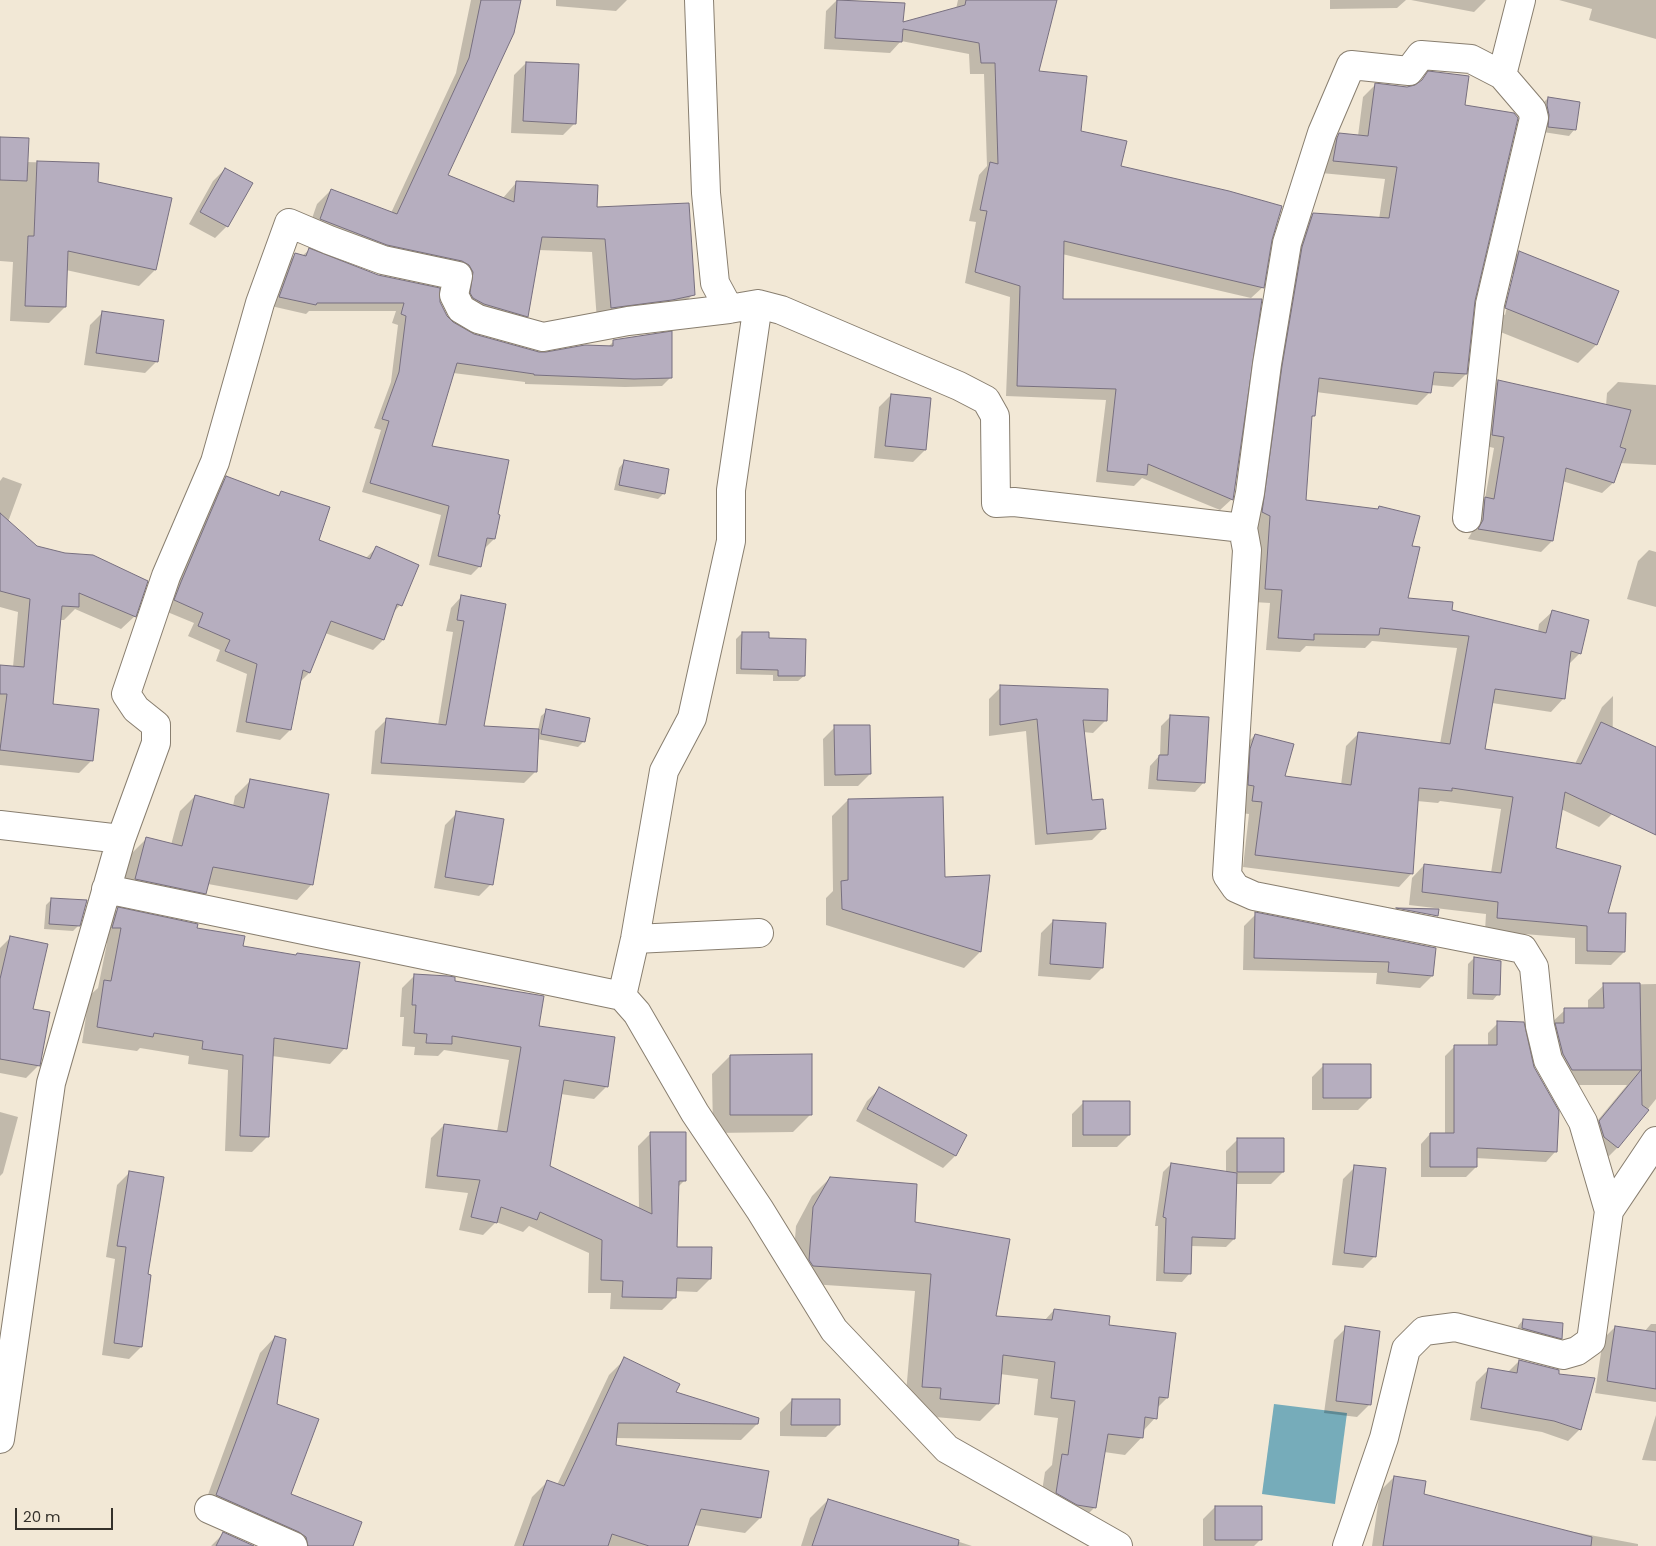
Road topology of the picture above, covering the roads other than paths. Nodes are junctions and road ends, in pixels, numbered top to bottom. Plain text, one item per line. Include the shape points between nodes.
1 (699, 0) edge
2 (1521, 0) edge
3 (1502, 75) junction
4 (758, 304) junction
5 (729, 309) junction
6 (1467, 518) dead end
7 (1243, 528) junction
8 (0, 825) edge
9 (121, 839) junction
10 (106, 889) junction
11 (759, 933) dead end
12 (635, 939) junction
13 (622, 996) junction
14 (1656, 1141) edge
15 (1609, 1211) junction
16 (0, 1439) edge
17 (209, 1510) dead end
18 (293, 1546) edge
19 (1118, 1546) edge
20 (1347, 1546) edge

1 - 5 street via 706,193 716,283
2 - 3 street
3 - 6 street via 1532,110 1534,118 1490,304
3 - 7 street via 1470,59 1451,57 1421,56 1409,71 1351,65 1322,133 1287,243
4 - 5 street
4 - 7 street via 790,314 986,400 995,416 996,503 1014,502
4 - 12 street via 731,490 731,541 692,718 664,770
5 - 9 street via 628,321 543,337 478,319 461,309 454,296 458,276 383,260 289,223 260,302 215,462 166,576 126,694 136,709 156,725 156,743
7 - 15 street via 1247,550 1227,875 1236,888 1254,896 1522,949 1534,966 1540,1026 1548,1060 1583,1122
8 - 9 street
9 - 10 street
10 - 13 street
10 - 16 street via 51,1083
11 - 12 street
12 - 13 street
13 - 19 street via 637,1013 695,1113 834,1330 947,1449
14 - 15 street
15 - 20 street via 1591,1341 1578,1351 1563,1355 1455,1327 1424,1331 1406,1349 1384,1438
17 - 18 street

